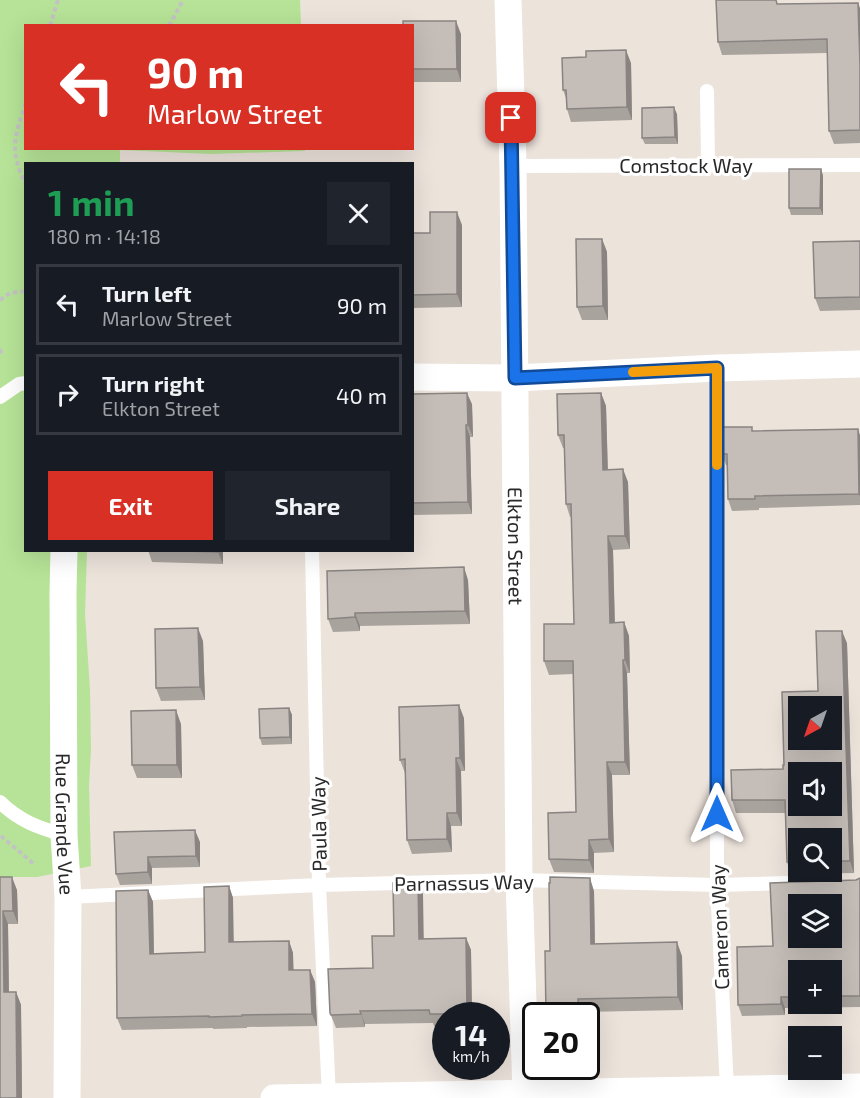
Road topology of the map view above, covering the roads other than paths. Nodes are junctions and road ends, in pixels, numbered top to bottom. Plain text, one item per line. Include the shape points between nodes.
1 (508, 0) edge
2 (707, 91) dead end
3 (708, 164) junction
4 (860, 165) edge
5 (513, 166) junction
6 (860, 364) edge
7 (717, 368) junction
8 (414, 377) edge
9 (515, 378) junction
10 (24, 383) edge
11 (0, 397) edge
12 (64, 552) edge
13 (312, 552) edge
14 (0, 802) edge
15 (64, 835) junction
16 (519, 880) junction
17 (800, 883) edge
18 (319, 885) junction
19 (717, 885) junction
20 (68, 897) junction
21 (860, 1087) edge
22 (727, 1089) junction
23 (526, 1093) junction
24 (498, 1096) edge
25 (329, 1097) edge
26 (67, 1098) edge
27 (274, 1098) edge

1 - 5 street, Elkton Street
2 - 3 lane
3 - 4 lane, Comstock Way
3 - 5 lane, Comstock Way
5 - 9 street, Elkton Street
6 - 7 street
7 - 9 street
7 - 19 lane, Cameron Way
8 - 9 street
9 - 16 street, Elkton Street
10 - 11 lane
12 - 15 street, Rue Grande Vue
13 - 18 lane, Paula Way
14 - 15 lane via 37,827
15 - 20 street, Rue Grande Vue
16 - 18 lane, Parnassus Way
16 - 19 lane, Parnassus Way
16 - 23 street, Elkton Street
17 - 19 lane, Parnassus Way
18 - 20 lane, Parnassus Way
18 - 25 lane, Paula Way
19 - 22 lane, Cameron Way
20 - 26 street, Rue Grande Vue
21 - 22 street
22 - 23 street
23 - 24 street
24 - 25 street
25 - 27 street

